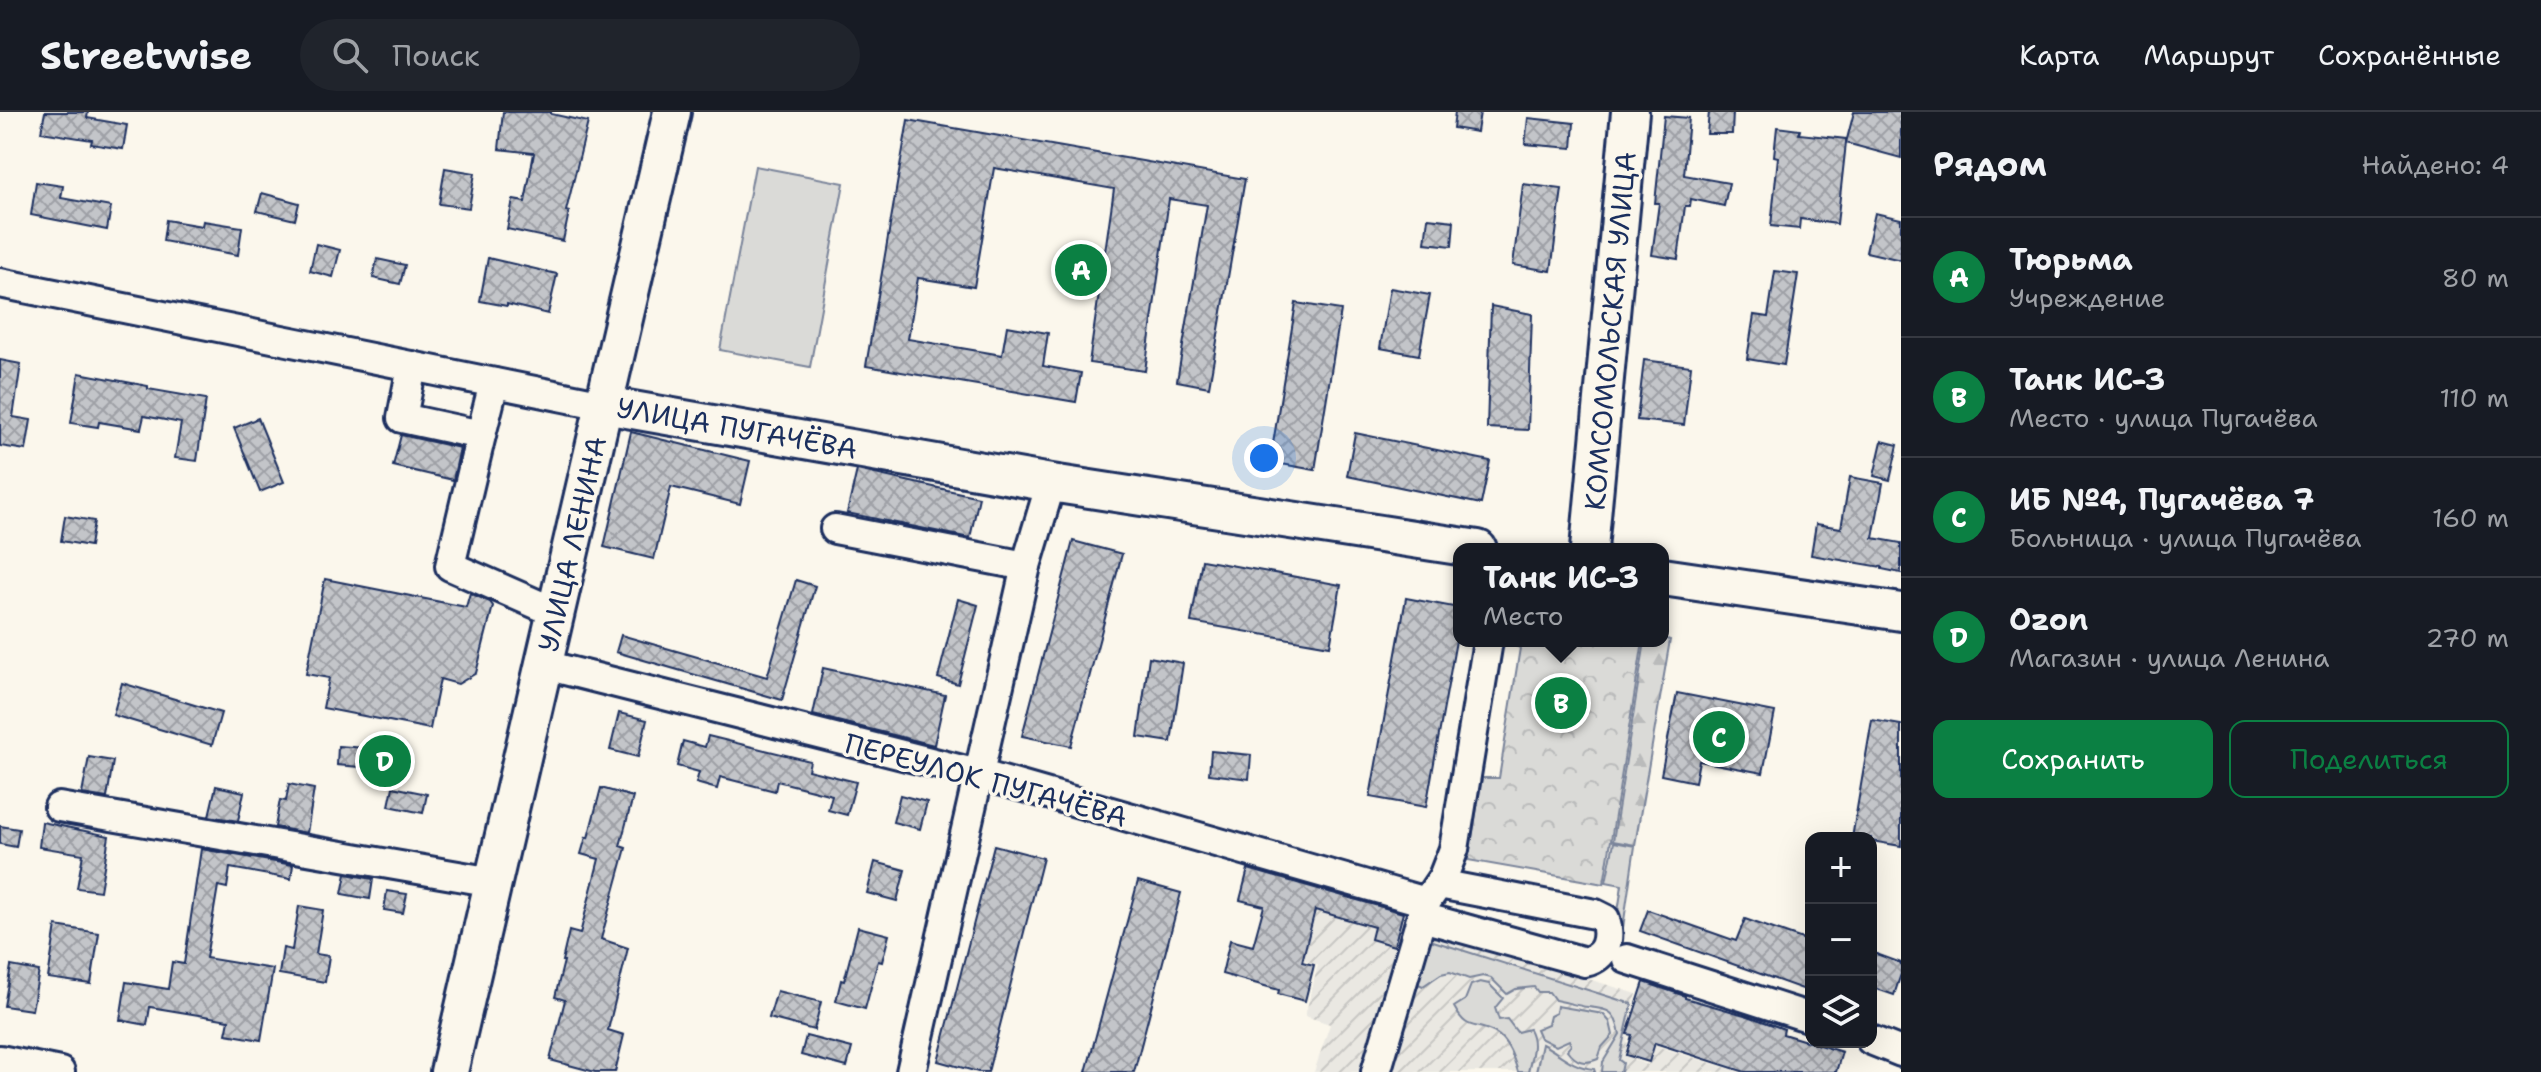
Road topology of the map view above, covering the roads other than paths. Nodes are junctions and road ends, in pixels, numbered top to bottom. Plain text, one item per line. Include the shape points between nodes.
1 (672, 112) edge
2 (1630, 112) edge
3 (0, 283) edge
4 (412, 366) junction
5 (494, 383) junction
6 (604, 405) junction
7 (481, 435) junction
8 (1051, 483) junction
9 (835, 529) dead end
10 (1590, 543) edge
11 (1453, 545) edge
12 (1026, 566) junction
13 (1669, 578) edge
14 (1901, 612) edge
15 (557, 613) junction
16 (1487, 647) edge
17 (545, 665) junction
18 (978, 774) junction
19 (59, 807) dead end
20 (493, 882) junction
21 (1429, 901) junction
22 (1627, 959) dead end
23 (1805, 1016) edge
24 (1877, 1042) edge
25 (1901, 1052) edge
26 (0, 1060) edge
27 (60, 1072) edge
28 (449, 1072) edge
29 (911, 1072) edge
30 (1376, 1072) edge

1 - 6 main road, УЛИЦА ЛЕНИНА
2 - 10 main road, КОМСОМОЛЬСКАЯ УЛИЦА
3 - 4 street, УЛИЦА ПУГАЧЁВА
4 - 5 street, УЛИЦА ПУГАЧЁВА
4 - 7 street via 402,418
5 - 6 street, УЛИЦА ПУГАЧЁВА
5 - 7 street
6 - 8 main road, УЛИЦА ПУГАЧЁВА
6 - 15 main road, УЛИЦА ЛЕНИНА
7 - 15 street via 450,566
8 - 11 main road, УЛИЦА ПУГАЧЁВА
8 - 12 street
9 - 12 street
12 - 18 street
13 - 14 main road
15 - 17 main road, УЛИЦА ЛЕНИНА
16 - 21 street via 1454,849
17 - 18 street, ПЕРЕУЛОК ПУГАЧЁВА
17 - 20 main road, УЛИЦА ЛЕНИНА
18 - 21 street, ПЕРЕУЛОК ПУГАЧЁВА
18 - 29 street
19 - 20 street
20 - 28 main road, УЛИЦА ЛЕНИНА
21 - 21 street via 1585,962 1598,959 1604,950 1608,929 1605,919 1595,914
21 - 30 street
22 - 23 street
24 - 25 street
26 - 27 street

